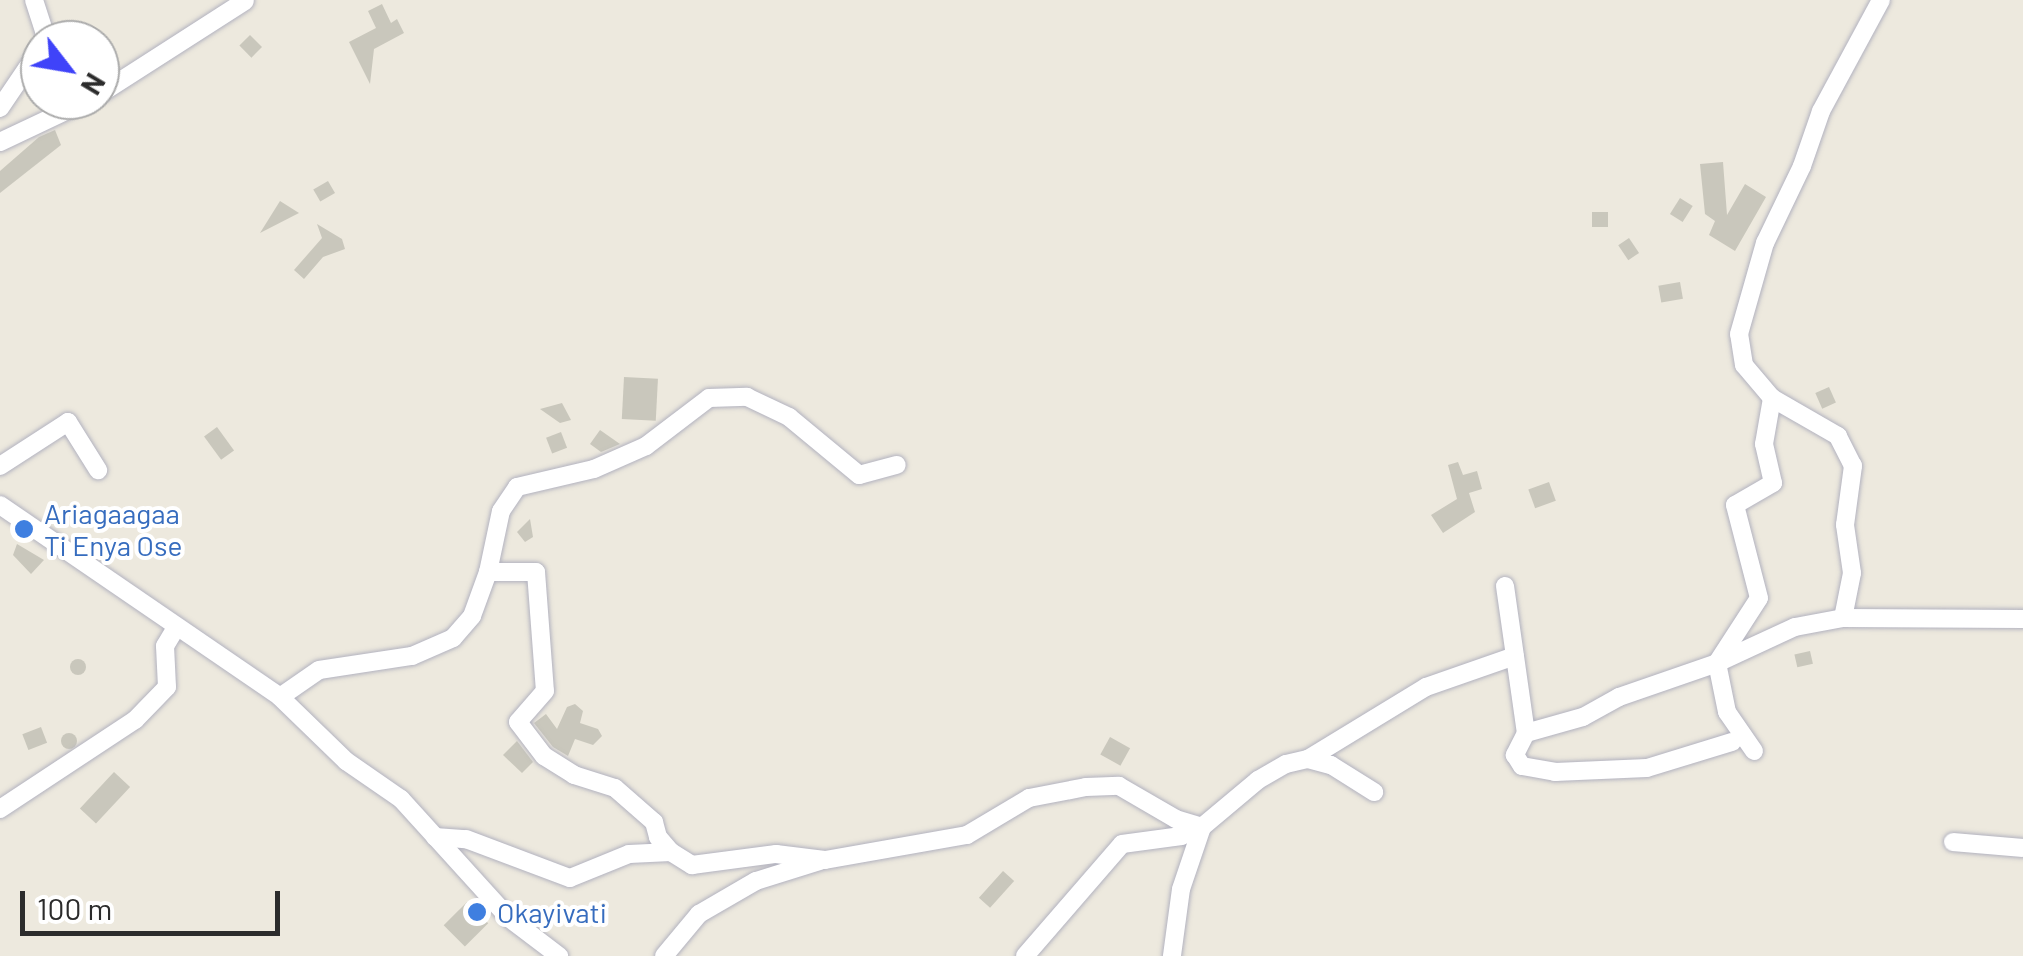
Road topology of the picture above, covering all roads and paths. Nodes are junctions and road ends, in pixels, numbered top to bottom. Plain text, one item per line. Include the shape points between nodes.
1 (1880, 0) edge
2 (245, 1) edge
3 (20, 78) edge
4 (120, 81) edge
5 (0, 108) edge
6 (47, 120) edge
7 (0, 142) edge
8 (1772, 398) junction
9 (897, 465) dead end
10 (0, 466) edge
11 (98, 470) dead end
12 (0, 505) edge
13 (488, 572) junction
14 (1505, 586) dead end
15 (1843, 618) junction
16 (2023, 618) edge
17 (176, 628) junction
18 (1515, 656) junction
19 (1717, 663) junction
20 (280, 698) junction
21 (1526, 732) junction
22 (1732, 742) dead end
23 (1754, 751) dead end
24 (1308, 759) junction
25 (1374, 792) dead end
26 (0, 809) edge
27 (1202, 827) junction
28 (435, 838) junction
29 (1953, 842) dead end
30 (2023, 848) edge
31 (671, 852) junction
32 (825, 860) junction
33 (559, 956) edge
34 (664, 956) edge
35 (1025, 956) edge
36 (1172, 956) edge

1 - 8 street via 1821,111 1765,243 1738,334 1744,365
2 - 4 street
3 - 5 street
6 - 7 street
8 - 15 street via 1838,436 1853,466 1845,525 1852,573
8 - 19 street via 1764,444 1773,483 1734,506 1759,598
9 - 13 street via 858,474 789,417 747,397 709,398 646,446 594,469 518,486 501,511
10 - 11 street via 68,422
12 - 17 street
13 - 20 street via 472,616 453,638 412,656 319,670
13 - 31 street via 536,572 545,692 518,722 544,756 574,776 615,788 654,822
14 - 18 street
15 - 16 street
15 - 19 street via 1795,627
17 - 20 street
17 - 26 street via 165,646 167,687 135,720
18 - 21 street
18 - 24 street via 1426,687
19 - 21 street
19 - 23 street via 1727,712
20 - 28 street via 346,761 400,799
21 - 22 street via 1515,755 1522,766 1555,772 1646,768
24 - 25 street
24 - 27 street via 1258,780
27 - 32 street via 1119,786 1086,787 1029,798 967,835
27 - 35 street via 1122,844
27 - 36 street via 1181,889
28 - 31 street via 466,839 570,878 629,854
28 - 33 street via 509,918
29 - 30 street
31 - 32 street via 692,865 776,854
32 - 34 street via 756,881 699,914

